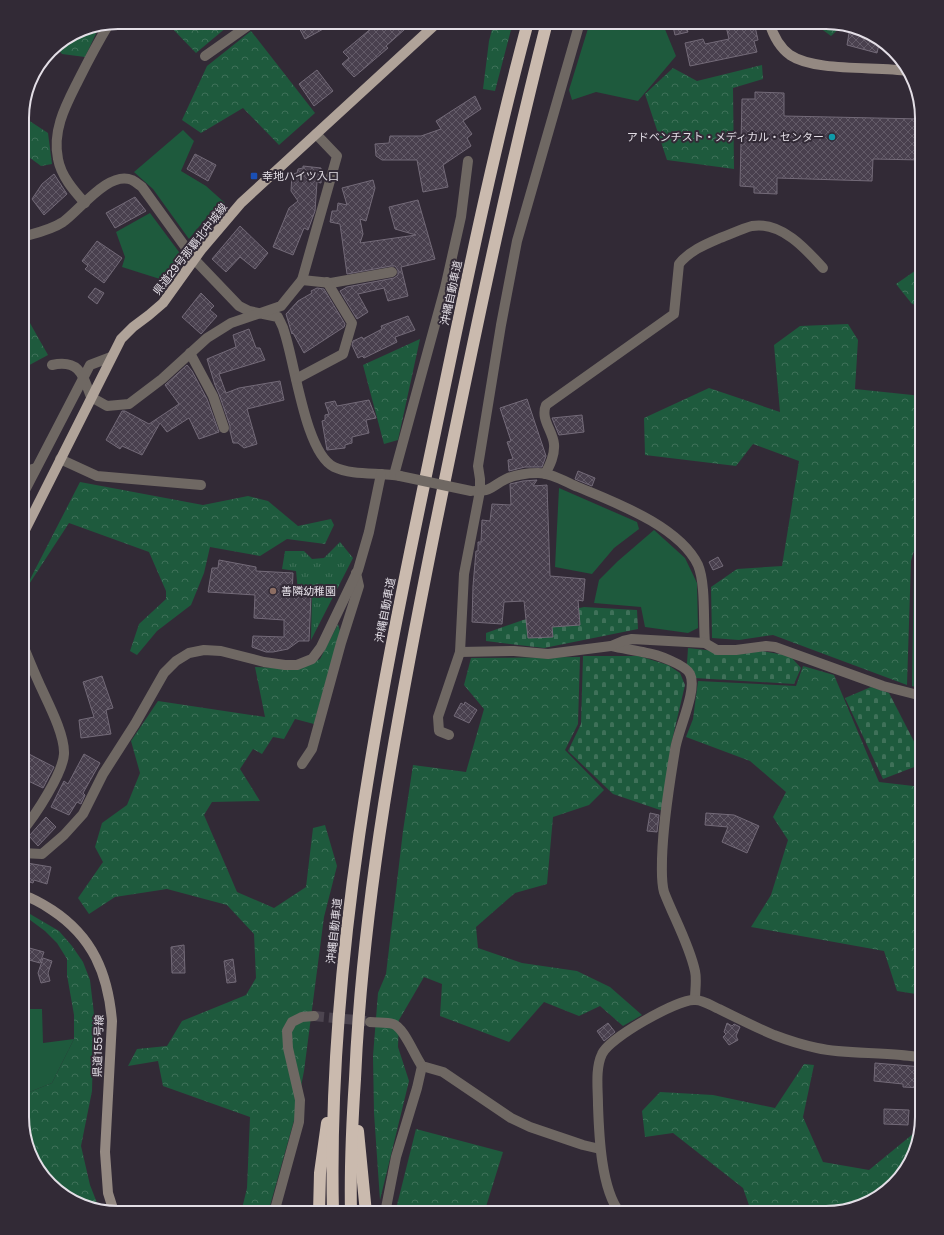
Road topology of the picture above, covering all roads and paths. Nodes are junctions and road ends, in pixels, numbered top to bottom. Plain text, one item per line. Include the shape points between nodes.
1 (243, 29) edge
2 (430, 29) edge
3 (526, 29) edge
4 (545, 29) edge
5 (578, 29) edge
6 (772, 29) edge
7 (105, 30) edge
8 (205, 56) dead end
9 (902, 71) edge
10 (316, 134) junction
11 (468, 161) dead end
12 (85, 203) junction
13 (29, 236) edge
14 (194, 258) junction
15 (823, 268) dead end
16 (392, 272) dead end
17 (302, 280) junction
18 (327, 282) junction
19 (260, 313) junction
20 (190, 353) junction
21 (111, 357) junction
22 (52, 365) dead end
23 (83, 376) junction
24 (296, 379) junction
25 (91, 398) junction
26 (224, 428) dead end
27 (60, 458) junction
28 (36, 468) junction
29 (29, 470) edge
30 (381, 474) junction
31 (545, 474) junction
32 (397, 476) junction
33 (29, 482) edge
34 (201, 485) dead end
35 (476, 491) junction
36 (29, 522) edge
37 (356, 573) junction
38 (705, 643) junction
39 (611, 646) junction
40 (460, 652) junction
41 (29, 659) edge
42 (915, 694) edge
43 (449, 735) dead end
44 (302, 764) dead end
45 (29, 821) edge
46 (29, 853) edge
47 (29, 898) edge
48 (695, 999) junction
49 (314, 1016) tunnel mouth
50 (370, 1022) tunnel mouth
51 (915, 1057) edge
52 (422, 1066) junction
53 (334, 1081) junction
54 (354, 1094) junction
55 (600, 1149) junction
56 (112, 1205) edge
57 (276, 1206) edge
58 (319, 1206) edge
59 (333, 1206) edge
60 (351, 1206) edge
61 (365, 1206) edge
62 (386, 1206) edge
63 (615, 1206) edge

1 - 8 street
2 - 10 main road, 県道29号那覇北中城線
3 - 53 highway, 沖縄自動車道 via 476,235 378,716 353,878 341,983
4 - 54 highway via 483,299 394,743 366,935
5 - 35 street via 517,241 501,325 478,466 480,478
6 - 9 main road via 776,40 789,54 811,63
7 - 12 street via 62,114 57,134 58,160 70,184
10 - 14 main road, 県道29号那覇北中城線 via 241,203
10 - 17 street via 338,156
11 - 32 street via 458,231
12 - 13 street via 53,228
12 - 14 street via 105,185 124,178 132,180 142,187
14 - 19 street via 239,306
14 - 21 main road, 県道29号那覇北中城線 via 163,303 133,327
15 - 31 street via 799,244 784,233 767,226 743,229 691,252 679,264 674,314 546,405 545,421 554,443 554,455
16 - 18 street
17 - 18 street
17 - 19 street via 281,306
18 - 24 street via 352,322 343,354
19 - 20 street via 231,324 207,338
19 - 24 street via 278,317
20 - 25 street via 130,404 107,406
20 - 26 street via 213,396
21 - 23 street via 90,365
21 - 25 main road, 県道29号那覇北中城線
22 - 23 street via 63,362 75,366
23 - 25 street
23 - 28 street
24 - 30 street via 315,445 327,463 343,470
25 - 27 main road, 県道29号那覇北中城線
27 - 34 street via 97,476
27 - 36 main road, 県道29号那覇北中城線
28 - 29 street
28 - 33 street
30 - 32 street
30 - 37 street via 369,532
31 - 35 street via 506,479 491,489
31 - 38 street via 651,520 692,555 702,577
32 - 35 street, bridge
35 - 40 street via 464,574
37 - 44 street via 359,586 312,749
37 - 46 street via 321,647 312,659 296,664 285,664 264,662 222,651 204,650 189,653 176,661 164,673 103,774 83,814 42,854
38 - 39 street via 632,639
38 - 42 street via 717,650 775,647 883,686
39 - 40 street via 548,654 514,651
39 - 48 street via 654,655 683,667 690,674 692,685 675,749 664,829 662,884 695,972
40 - 43 street via 438,717 439,731
41 - 45 street via 58,725 64,753 58,775
47 - 56 main road, 県道155号線 via 66,919 90,946 106,981 112,1021 105,1162
48 - 51 street via 774,1035 818,1048
48 - 55 street via 652,1017 617,1039 602,1054 598,1077
49 - 57 street via 302,1017 292,1022 287,1030 288,1048 300,1100 299,1122
50 - 52 street via 395,1024
52 - 55 street via 443,1072 511,1118 530,1127
52 - 62 street via 396,1157
53 - 58 highway via 320,1173
53 - 59 highway, 沖縄自動車道
54 - 60 highway
54 - 61 highway
55 - 63 street

